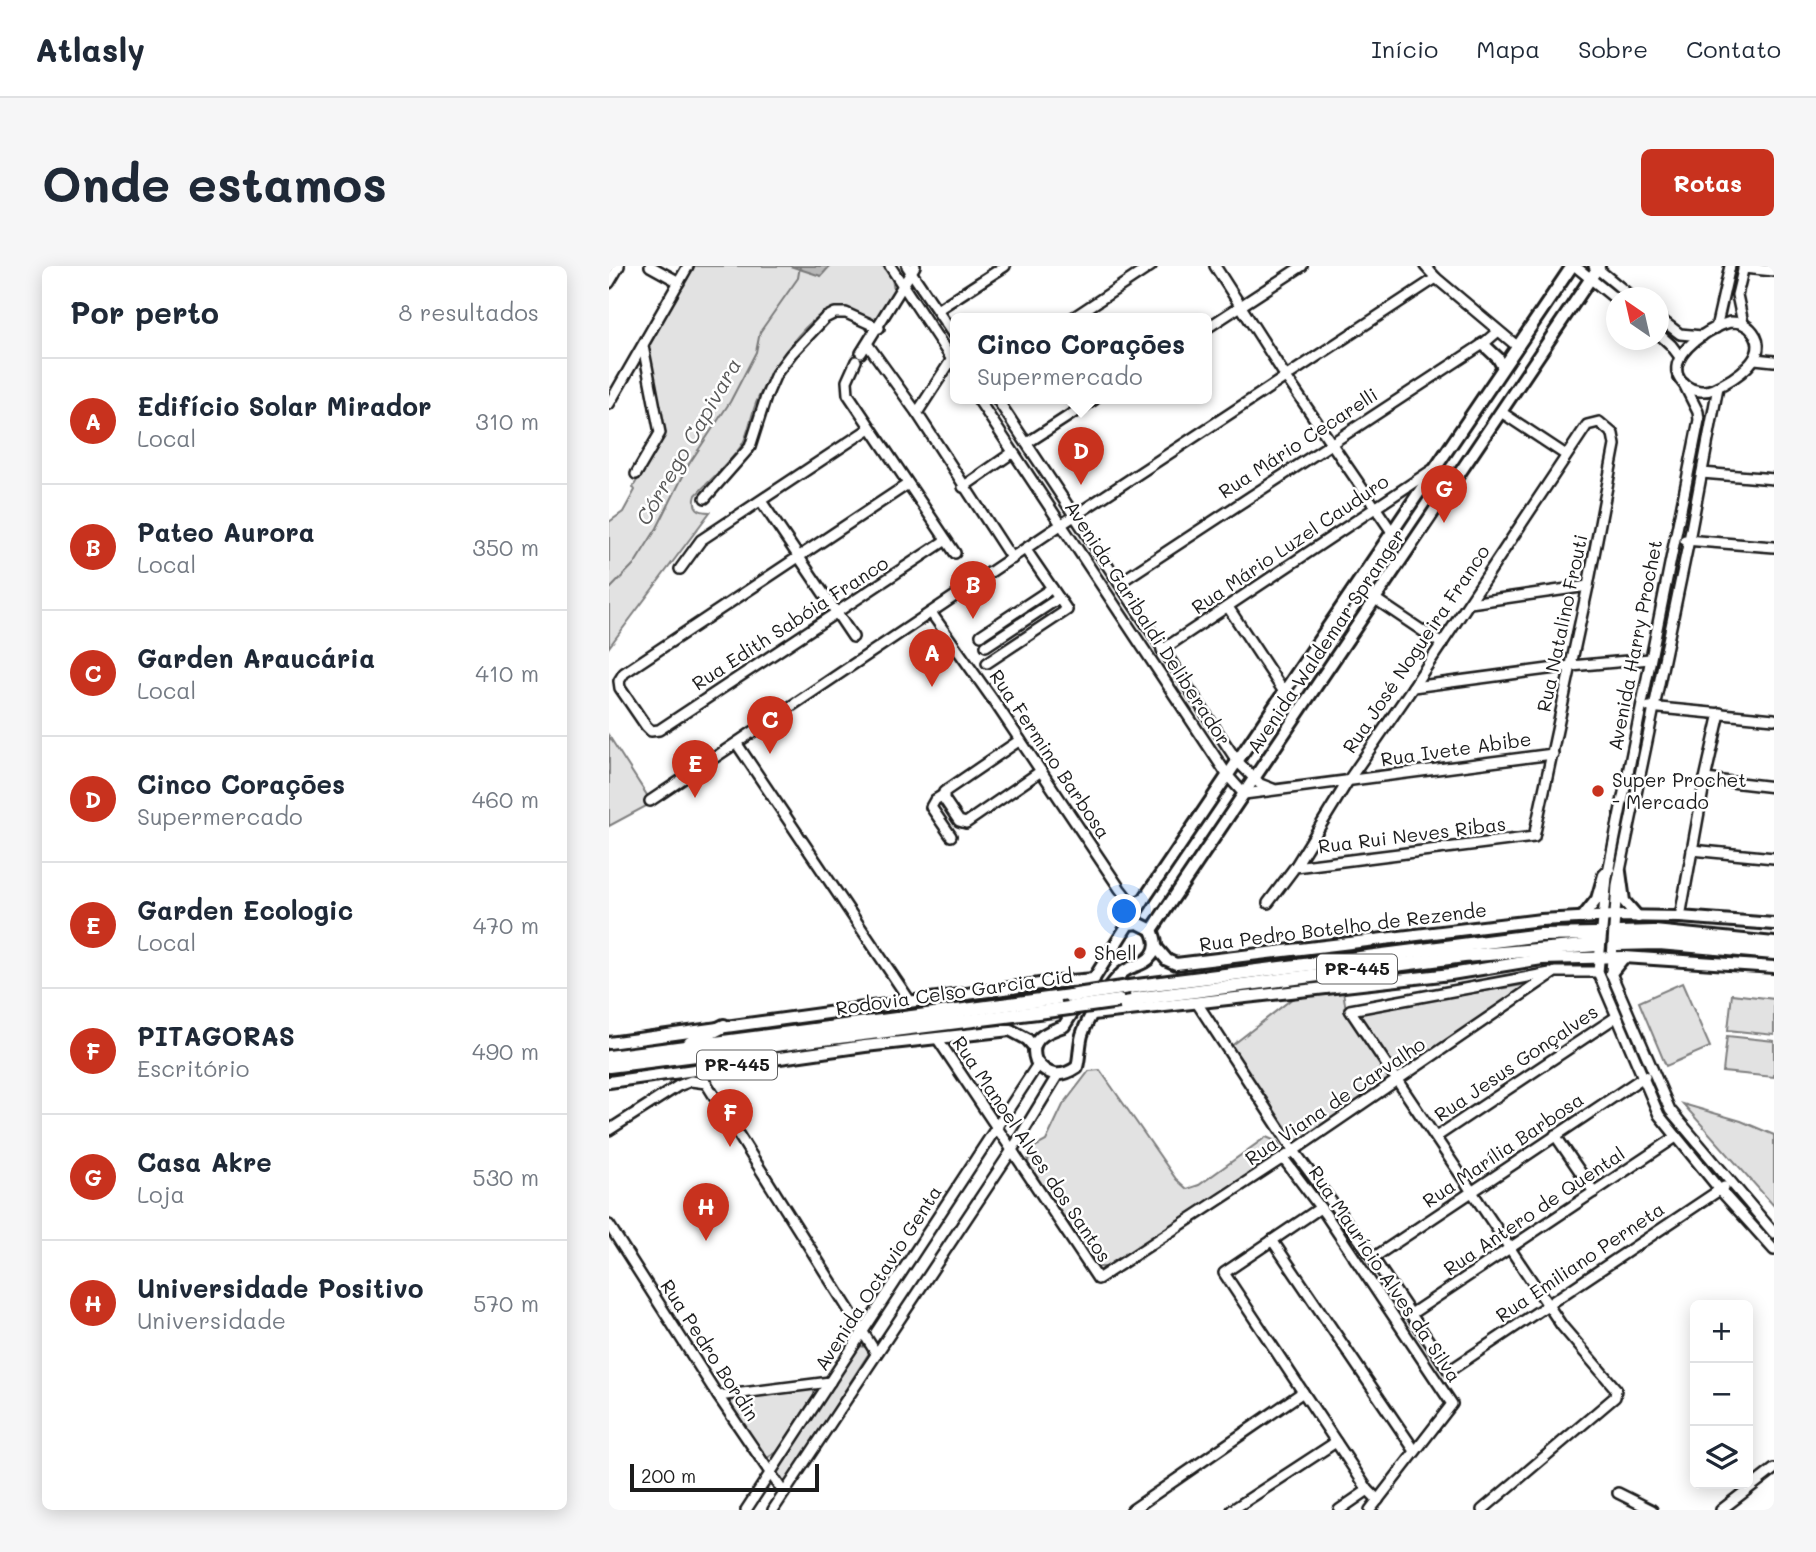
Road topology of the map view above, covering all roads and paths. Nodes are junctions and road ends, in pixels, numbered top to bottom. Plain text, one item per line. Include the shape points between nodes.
1 (619, 266) edge
2 (650, 266) edge
3 (688, 266) edge
4 (890, 266) edge
5 (1005, 266) edge
6 (1151, 266) edge
7 (1215, 266) edge
8 (1302, 266) edge
9 (1425, 266) edge
10 (1573, 266) edge
11 (1597, 267) edge
12 (1744, 267) edge
13 (912, 268) edge
14 (1727, 268) edge
15 (1774, 271) edge
16 (1436, 278) junction
17 (1591, 279) junction
18 (679, 282) junction
19 (609, 283) edge
20 (903, 286) junction
21 (1620, 287) edge
22 (1606, 292) edge
23 (1241, 306) junction
24 (937, 310) junction
25 (1079, 313) edge
26 (1743, 323) junction
27 (1212, 325) edge
28 (1669, 326) edge
29 (879, 328) junction
30 (1716, 328) junction
31 (950, 330) edge
32 (1497, 332) junction
33 (1704, 335) junction
34 (1669, 343) edge
35 (1483, 344) junction
36 (868, 345) junction
37 (643, 346) junction
38 (1518, 347) junction
39 (950, 356) edge
40 (1680, 357) junction
41 (1755, 359) junction
42 (1774, 361) edge
43 (950, 365) edge
44 (1503, 367) junction
45 (1286, 377) junction
46 (1684, 384) junction
47 (1718, 387) junction
48 (609, 404) edge
49 (981, 404) edge
50 (1000, 404) edge
51 (1087, 404) edge
52 (1500, 412) junction
53 (916, 413) junction
54 (1599, 422) joint
55 (870, 428) junction
56 (1331, 442) junction
57 (1027, 443) junction
58 (1012, 453) junction
59 (1566, 455) junction
60 (1437, 467) junction
61 (1702, 473) junction
62 (636, 474) dead end
63 (1774, 479) edge
64 (908, 484) junction
65 (963, 487) junction
66 (705, 498) dead end
67 (761, 501) junction
68 (1375, 509) junction
69 (1075, 516) junction
70 (1062, 524) junction
71 (1392, 533) junction
72 (1674, 538) junction
73 (946, 540) junction
74 (1689, 540) junction
75 (1774, 547) edge
76 (1026, 550) junction
77 (955, 553) dead end
78 (798, 557) junction
79 (1012, 559) junction
80 (680, 569) dead end
81 (1119, 583) junction
82 (1356, 586) junction
83 (1588, 586) junction
84 (1052, 588) junction
85 (1059, 598) junction
86 (1375, 598) junction
87 (1470, 603) junction
88 (1228, 607) junction
89 (836, 613) junction
90 (932, 614) junction
91 (981, 635) dead end
92 (853, 637) dead end
93 (1442, 644) junction
94 (986, 646) dead end
95 (1162, 650) junction
96 (1650, 659) junction
97 (987, 663) dead end
98 (1571, 666) junction
99 (1413, 687) junction
100 (1284, 692) junction
101 (1640, 706) junction
102 (1653, 708) junction
103 (1720, 713) junction
104 (1774, 719) edge
105 (1020, 740) junction
106 (737, 744) junction
107 (1553, 754) junction
108 (1237, 761) junction
109 (1041, 771) junction
110 (1228, 776) junction
111 (1254, 779) junction
112 (1705, 779) junction
113 (1348, 781) junction
114 (1774, 786) edge
115 (1280, 790) junction
116 (1244, 794) junction
117 (943, 795) junction
118 (650, 801) dead end
119 (951, 836) dead end
120 (1534, 837) joint
121 (1692, 850) junction
122 (1774, 858) edge
123 (1295, 867) junction
124 (1614, 871) junction
125 (1144, 899) junction
126 (1268, 902) dead end
127 (1609, 917) junction
128 (1638, 917) junction
129 (1680, 917) junction
130 (1582, 918) junction
131 (1129, 924) junction
132 (1774, 925) edge
133 (1152, 930) junction
134 (1774, 944) edge
135 (1597, 945) junction
136 (1156, 947) junction
137 (1774, 953) edge
138 (1612, 957) junction
139 (1624, 957) junction
140 (1774, 967) edge
141 (1555, 972) junction
142 (1598, 972) junction
143 (1611, 973) junction
144 (1094, 979) junction
145 (910, 1001) junction
146 (1197, 1003) junction
147 (1093, 1014) junction
148 (1615, 1017) junction
149 (724, 1026) junction
150 (937, 1038) junction
151 (609, 1043) edge
152 (1034, 1046) junction
153 (677, 1048) junction
154 (609, 1057) edge
155 (646, 1061) junction
156 (1038, 1064) junction
157 (609, 1066) edge
158 (715, 1068) junction
159 (1653, 1072) junction
160 (609, 1073) edge
161 (659, 1075) junction
162 (1057, 1076) junction
163 (1642, 1079) junction
164 (1398, 1081) junction
165 (609, 1082) edge
166 (706, 1083) junction
167 (668, 1092) junction
168 (998, 1128) junction
169 (609, 1129) edge
170 (1556, 1135) junction
171 (1436, 1137) junction
172 (1676, 1137) junction
173 (1011, 1150) junction
174 (1294, 1151) junction
175 (1283, 1158) junction
176 (1731, 1182) junction
177 (1720, 1190) junction
178 (1472, 1191) junction
179 (1594, 1192) junction
180 (1319, 1208) junction
181 (609, 1225) edge
182 (1774, 1233) edge
183 (1272, 1240) junction
184 (1510, 1249) junction
185 (1774, 1250) edge
186 (1373, 1258) junction
187 (1098, 1279) joint
188 (1548, 1305) junction
189 (1411, 1314) junction
190 (861, 1332) junction
191 (876, 1353) junction
192 (830, 1382) junction
193 (1303, 1392) junction
194 (718, 1396) junction
195 (1336, 1442) junction
196 (1415, 1451) junction
197 (1774, 1469) edge
198 (770, 1472) junction
199 (1368, 1490) junction
200 (785, 1493) junction
201 (1618, 1493) dead end
202 (1358, 1497) junction
203 (1378, 1500) junction
204 (746, 1510) edge
205 (773, 1510) edge
206 (1132, 1510) edge
207 (1232, 1510) edge
208 (1339, 1510) edge
209 (1370, 1510) edge
210 (1482, 1510) edge
211 (1652, 1510) edge
212 (1721, 1510) edge

1 - 19 street
2 - 18 street
3 - 18 street
4 - 20 street
5 - 24 street
6 - 25 street
7 - 23 street
8 - 23 street
9 - 16 street
10 - 17 street
10 - 38 main road, Avenida Waldemar Spranger
11 - 17 main road, Avenida Waldemar Spranger
11 - 21 street
12 - 15 street
12 - 26 street via 1737,295
13 - 20 street
13 - 24 street
14 - 30 street
16 - 32 street
16 - 45 street
17 - 22 street
17 - 52 main road, Avenida Waldemar Spranger
18 - 37 street
20 - 29 street
20 - 39 street
23 - 27 street
23 - 45 street
24 - 31 street
26 - 30 street
26 - 41 street via 1758,342
28 - 33 street via 1680,334
29 - 36 street
29 - 66 street via 846,313 825,318 776,374 750,447
30 - 33 street
32 - 35 street, Rua Mário Cecarelli
32 - 38 street
33 - 40 street
34 - 40 street
35 - 44 main road
35 - 56 street, Rua Mário Cecarelli
36 - 53 street
36 - 55 street via 858,357 846,389
37 - 48 street
37 - 62 street via 660,433
38 - 44 main road, Avenida Waldemar Spranger
40 - 46 street via 1677,370
41 - 42 street
41 - 47 street
43 - 53 street
44 - 60 main road, Avenida Waldemar Spranger
45 - 56 street
45 - 69 street
46 - 47 street via 1696,392
46 - 72 street, Avenida Harry Prochet via 1699,420
47 - 61 street, Avenida Harry Prochet
49 - 58 street, Avenida Garibaldi Deliberador
50 - 57 street, Avenida Garibaldi Deliberador
51 - 57 street
52 - 59 street
52 - 86 main road, Avenida Waldemar Spranger
53 - 65 street
54 - 59 street, Rua José Nogueira Franco via 1587,425
54 - 83 street, Rua Natalino Frouti via 1613,434 1615,445
55 - 64 street
55 - 67 street
56 - 68 street
56 - 81 street, Rua Mário Cecarelli
57 - 69 street, Avenida Garibaldi Deliberador
58 - 65 street
58 - 70 street, Avenida Garibaldi Deliberador
59 - 87 street, Rua José Nogueira Franco
60 - 68 street, Rua Mário Luzel Cauduro
60 - 71 main road, Avenida Waldemar Spranger
61 - 63 street
61 - 74 street, Avenida Harry Prochet
64 - 73 street
64 - 78 street
65 - 79 street
67 - 78 street
67 - 80 street via 701,540
68 - 71 street
68 - 88 street, Rua Mário Luzel Cauduro
69 - 70 street
69 - 81 street, Avenida Garibaldi Deliberador
70 - 76 street
70 - 110 street, Avenida Garibaldi Deliberador
71 - 82 main road, Avenida Waldemar Spranger
72 - 74 street
72 - 96 street, Avenida Harry Prochet
73 - 77 street
73 - 89 street, Rua Edith Sabóia Franco
74 - 75 street
74 - 102 street, Avenida Harry Prochet
76 - 79 street
76 - 84 street
78 - 89 street
78 - 89 street, Rua Edith Sabóia Franco via 624,673 620,688 651,731 659,730
79 - 90 street
81 - 95 street, Avenida Garibaldi Deliberador
82 - 86 street
82 - 100 main road, Avenida Waldemar Spranger
83 - 87 street
83 - 98 street, Rua Natalino Frouti
84 - 85 street
84 - 91 street
85 - 94 street
85 - 97 street via 1067,610
86 - 93 street
86 - 111 main road, Avenida Waldemar Spranger
87 - 93 street, Rua José Nogueira Franco
88 - 95 street, Rua Mário Luzel Cauduro
88 - 100 street
89 - 92 street
90 - 105 street, Rua Fermino Barbosa
90 - 106 street
93 - 99 street, Rua José Nogueira Franco
95 - 108 street, Avenida Garibaldi Deliberador
96 - 98 street
96 - 101 street, Avenida Harry Prochet
98 - 99 street
98 - 107 street, Rua Natalino Frouti
99 - 113 street, Rua José Nogueira Franco
100 - 108 main road, Avenida Waldemar Spranger
101 - 102 street
101 - 124 street, Avenida Harry Prochet
102 - 103 street
102 - 124 street, Avenida Harry Prochet
103 - 104 street
103 - 112 street
105 - 109 street, Rua Fermino Barbosa
105 - 117 street
106 - 118 street
106 - 145 street
107 - 113 street, Rua Ivete Abibe
107 - 120 street, Rua Natalino Frouti
108 - 110 main road, Avenida Waldemar Spranger
108 - 111 street, Avenida Garibaldi Deliberador
109 - 117 street via 966,823 959,821
109 - 125 street, Rua Fermino Barbosa via 1127,899 1131,903
110 - 116 street, Avenida Garibaldi Deliberador
110 - 125 main road, Avenida Waldemar Spranger
111 - 115 street
111 - 116 main road, Avenida Waldemar Spranger
112 - 114 street
112 - 121 street
113 - 115 street, Rua Ivete Abibe
113 - 123 street, Rua José Nogueira Franco
115 - 116 street, Rua Ivete Abibe
116 - 133 main road, Avenida Waldemar Spranger
117 - 119 street via 931,807
120 - 123 street, Rua Rui Neves Ribas
121 - 122 street
121 - 129 street
123 - 126 street, Rua José Nogueira Franco
124 - 127 street, Avenida Harry Prochet
124 - 128 main road via 1624,901
124 - 130 main road via 1604,875 1595,903
125 - 131 main road, Avenida Waldemar Spranger
127 - 128 main road
127 - 130 main road
127 - 135 street
127 - 138 street
128 - 129 main road
129 - 132 main road
130 - 136 main road, Rua Pedro Botelho de Rezende via 1176,964
131 - 133 main road
131 - 144 main road, Avenida Waldemar Spranger
133 - 136 main road
134 - 137 highway via 1654,932 1618,939
135 - 138 main road, Rodovia Celso Garcia Cid / PR-445
135 - 142 street
135 - 146 main road, Rodovia Celso Garcia Cid / PR-445 via 1451,974
135 - 153 highway, Rodovia Celso Garcia Cid / PR-445, bridge via 1541,935
135 - 155 highway, Rodovia Celso Garcia Cid / PR-445, bridge via 1464,956
136 - 147 main road via 1148,960 1122,972
138 - 139 main road, Rodovia Celso Garcia Cid / PR-445
138 - 143 street
139 - 140 main road, Rodovia Celso Garcia Cid / PR-445
139 - 143 main road
141 - 142 street
141 - 164 street, Rua Viana de Carvalho
141 - 164 street via 1350,1010
142 - 148 street
143 - 159 street
144 - 145 main road
144 - 152 main road, Avenida Waldemar Spranger via 1064,1026 1048,1031
145 - 149 main road
146 - 147 main road, Rodovia Celso Garcia Cid
146 - 174 street
147 - 162 main road via 1083,1033 1077,1067
148 - 163 street
148 - 171 street, Rua Jesus Gonçalves
149 - 151 main road
149 - 153 highway
150 - 152 main road via 1010,1030
150 - 158 main road, PR-445
150 - 168 street, Rua Manoel Alves dos Santos
152 - 156 main road
153 - 154 highway, Rodovia Celso Garcia Cid / PR-445
155 - 157 highway, Rodovia Celso Garcia Cid / PR-445
155 - 160 highway
156 - 162 main road
156 - 168 street, Avenida Octavio Genta
158 - 161 main road, PR-445
158 - 166 street
159 - 163 street, Rua Marília Barbosa
159 - 176 street via 1670,1110
161 - 165 main road, PR-445
161 - 167 street
162 - 173 street, Avenida Octavio Genta
163 - 170 street, Rua Marília Barbosa
163 - 172 street via 1659,1115
164 - 171 street
164 - 174 street, Rua Viana de Carvalho
166 - 167 street via 686,1082
166 - 190 street
167 - 169 street
168 - 173 street, Rua Manoel Alves dos Santos
168 - 190 street, Avenida Octavio Genta
170 - 178 street, Rua Marília Barbosa
170 - 179 street
171 - 178 street
172 - 177 street
172 - 179 street, Rua Antero de Quental
173 - 187 street, Rua Manoel Alves dos Santos
173 - 191 street, Avenida Octavio Genta
174 - 175 street, Rua Viana de Carvalho
174 - 186 street
175 - 180 street, Rua Maurício Alves da Silva
175 - 187 street, Rua Viana de Carvalho
176 - 177 street, Rua Emiliano Perneta
176 - 182 street
177 - 185 street
177 - 188 street, Rua Emiliano Perneta
178 - 184 street
178 - 186 street, Rua Marília Barbosa
179 - 184 street, Rua Antero de Quental
180 - 183 street
180 - 196 street, Rua Maurício Alves da Silva via 1452,1404
181 - 194 street, Rua Pedro Bordin
183 - 193 street via 1224,1273
183 - 196 street
184 - 188 street
184 - 189 street, Rua Antero de Quental
186 - 189 street
188 - 189 street, Rua Emiliano Perneta via 1449,1371
188 - 210 street via 1616,1389 1615,1397
190 - 191 street
190 - 192 street, Avenida Octavio Genta
191 - 200 street, Avenida Octavio Genta
192 - 194 street
192 - 198 street, Avenida Octavio Genta
193 - 195 street
193 - 206 street
194 - 198 street, Rua Pedro Bordin
195 - 199 street
195 - 207 street
196 - 203 street, Rua Maurício Alves da Silva
197 - 212 street
198 - 200 street, Rua Pedro Bordin
198 - 204 street, Avenida Octavio Genta
199 - 202 street
199 - 203 street
200 - 205 street, Avenida Octavio Genta
201 - 211 street
202 - 208 street
202 - 209 street
203 - 209 street, Rua Maurício Alves da Silva

